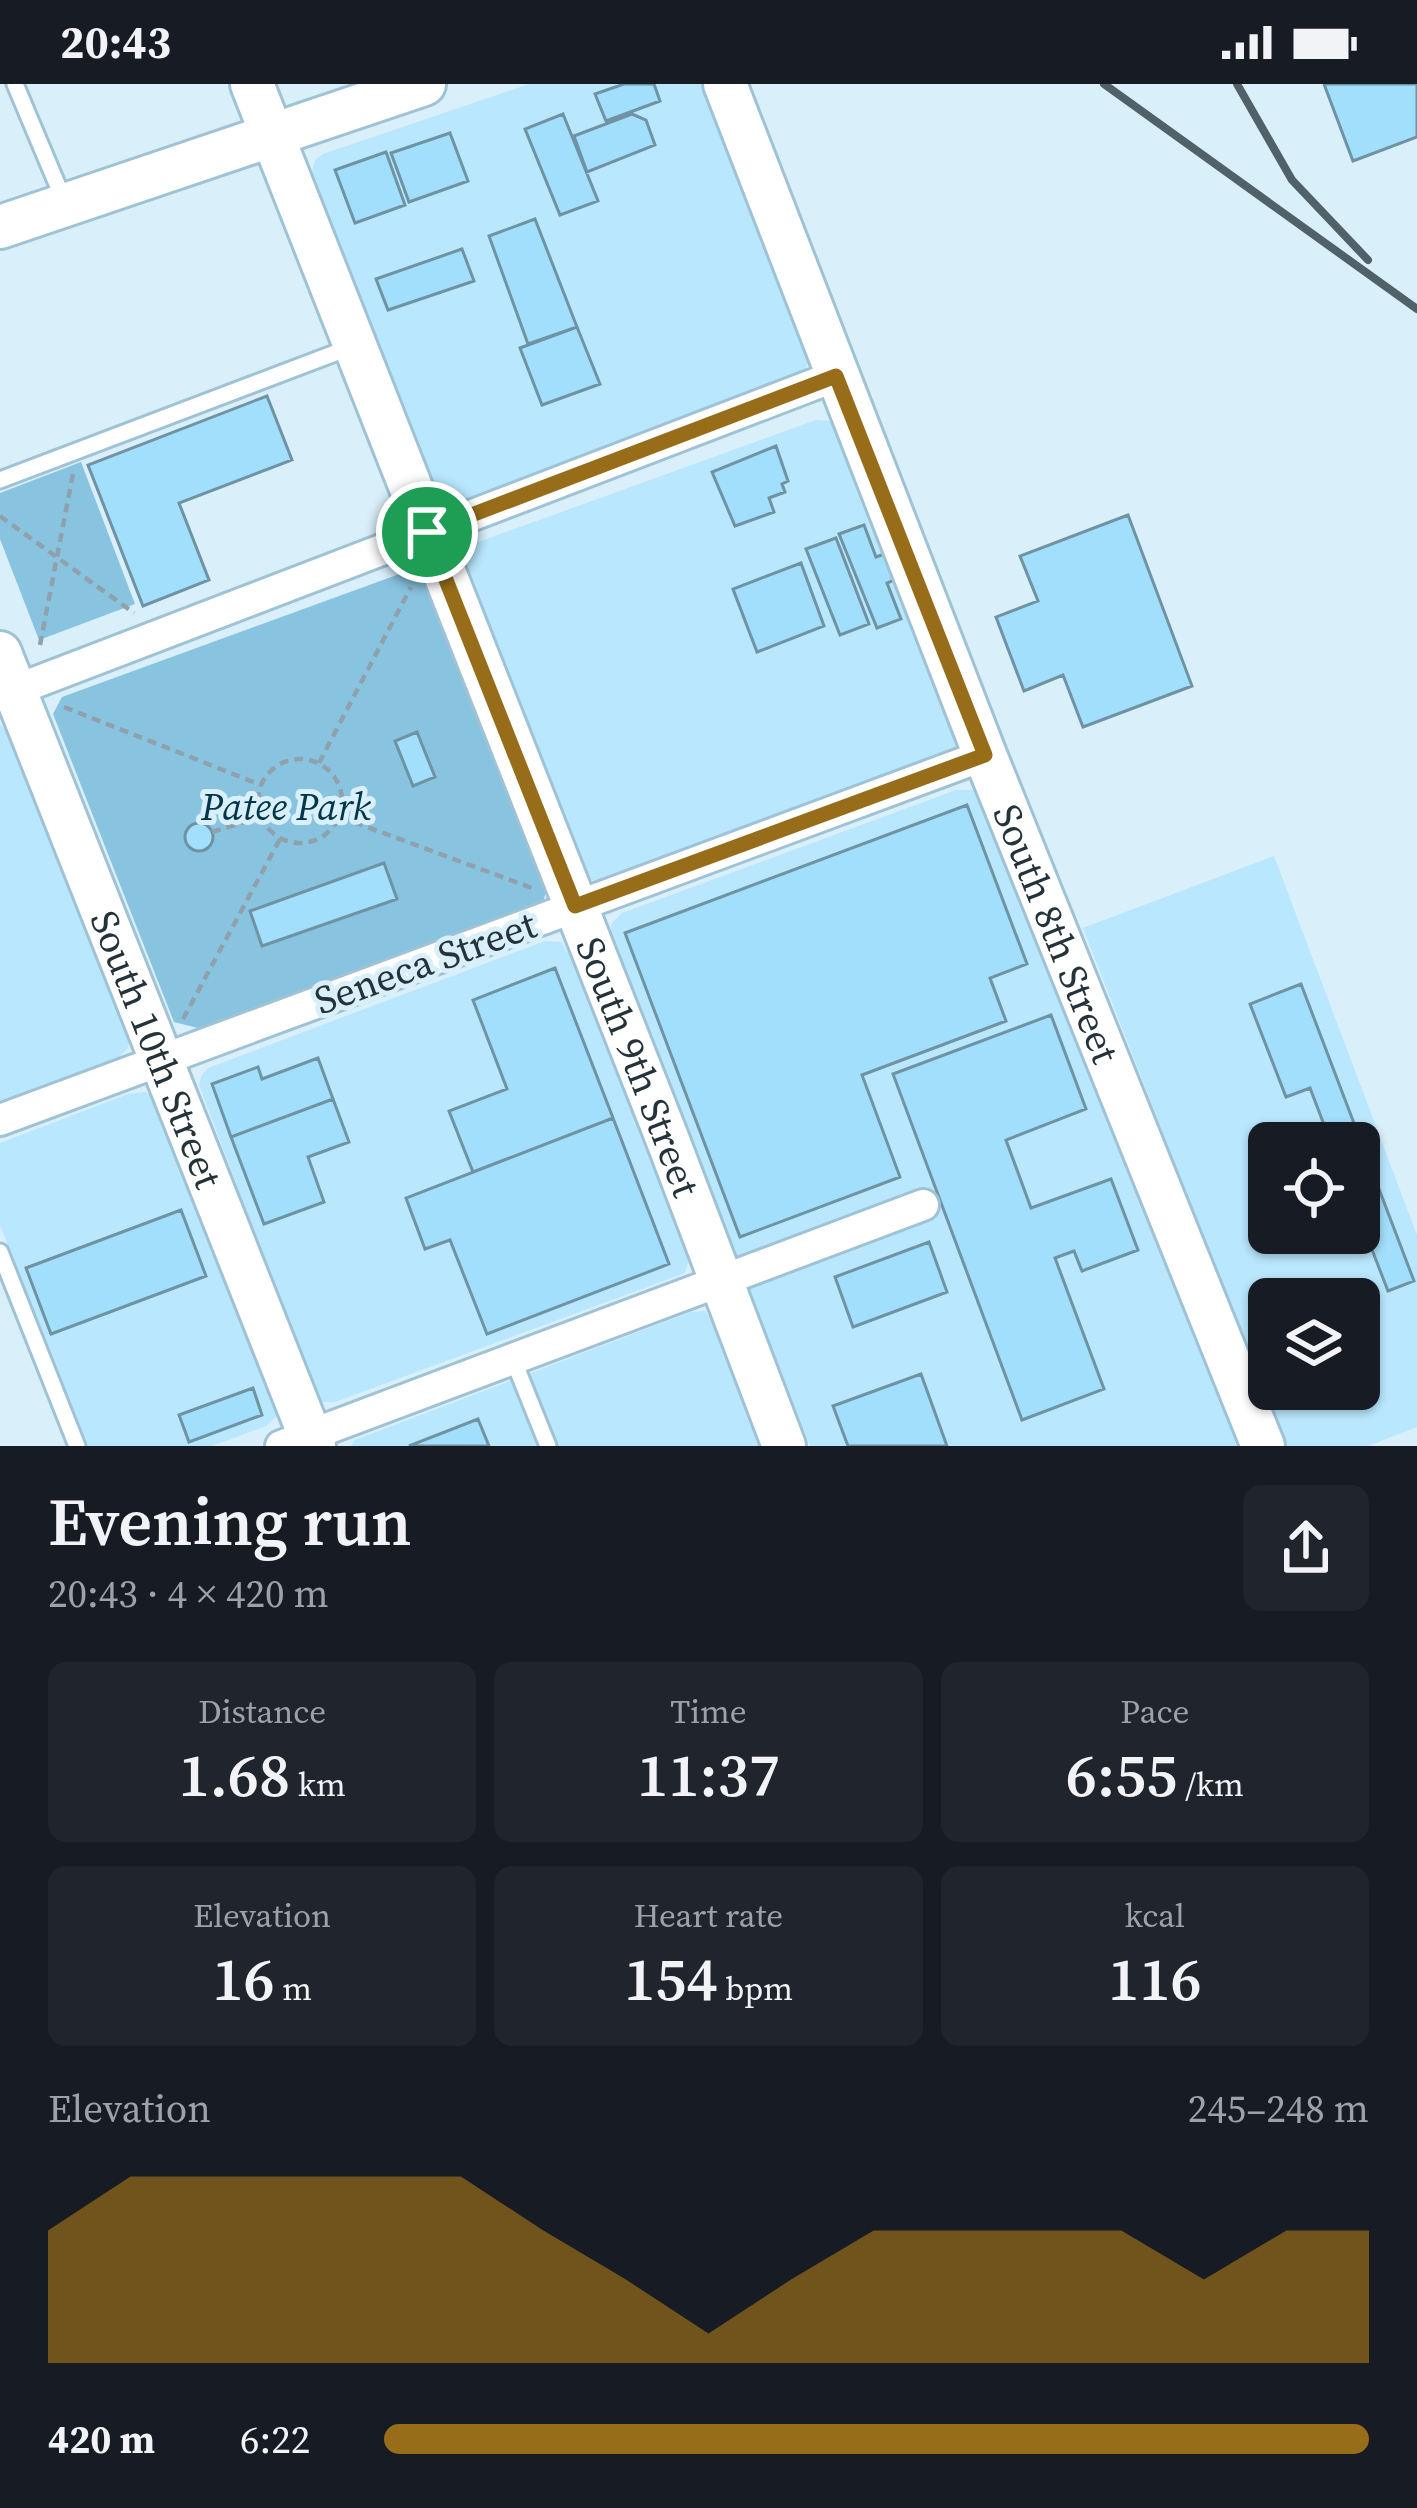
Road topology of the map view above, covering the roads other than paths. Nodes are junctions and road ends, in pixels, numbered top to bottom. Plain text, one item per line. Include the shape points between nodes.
1 (16, 84) edge
2 (253, 84) edge
3 (424, 84) edge
4 (725, 84) edge
5 (272, 134) junction
6 (66, 204) junction
7 (0, 227) edge
8 (354, 346) junction
9 (836, 376) junction
10 (0, 481) edge
11 (427, 532) junction
12 (14, 671) edge
13 (985, 755) junction
14 (556, 898) junction
15 (160, 1061) junction
16 (0, 1120) edge
17 (923, 1204) dead end
18 (0, 1252) edge
19 (722, 1281) junction
20 (513, 1358) junction
21 (302, 1443) edge
22 (77, 1446) edge
23 (548, 1446) edge
24 (784, 1446) edge
25 (1263, 1446) edge

1 - 6 lane
2 - 5 main road, South 9th Street
3 - 5 main road
4 - 9 main road, South 8th Street
5 - 6 main road
5 - 8 main road, South 9th Street
6 - 7 main road
8 - 10 lane
8 - 11 main road, South 9th Street
9 - 11 street
9 - 13 main road, South 8th Street
11 - 12 street
11 - 14 main road, South 9th Street
12 - 15 main road, South 10th Street
13 - 14 street, Seneca Street
13 - 25 main road, South 8th Street
14 - 15 street, Seneca Street
14 - 19 main road, South 9th Street
15 - 16 street, Seneca Street
15 - 21 main road, South 10th Street
17 - 19 street
18 - 22 lane
19 - 20 street
19 - 24 main road, South 9th Street
20 - 21 street
20 - 23 lane

